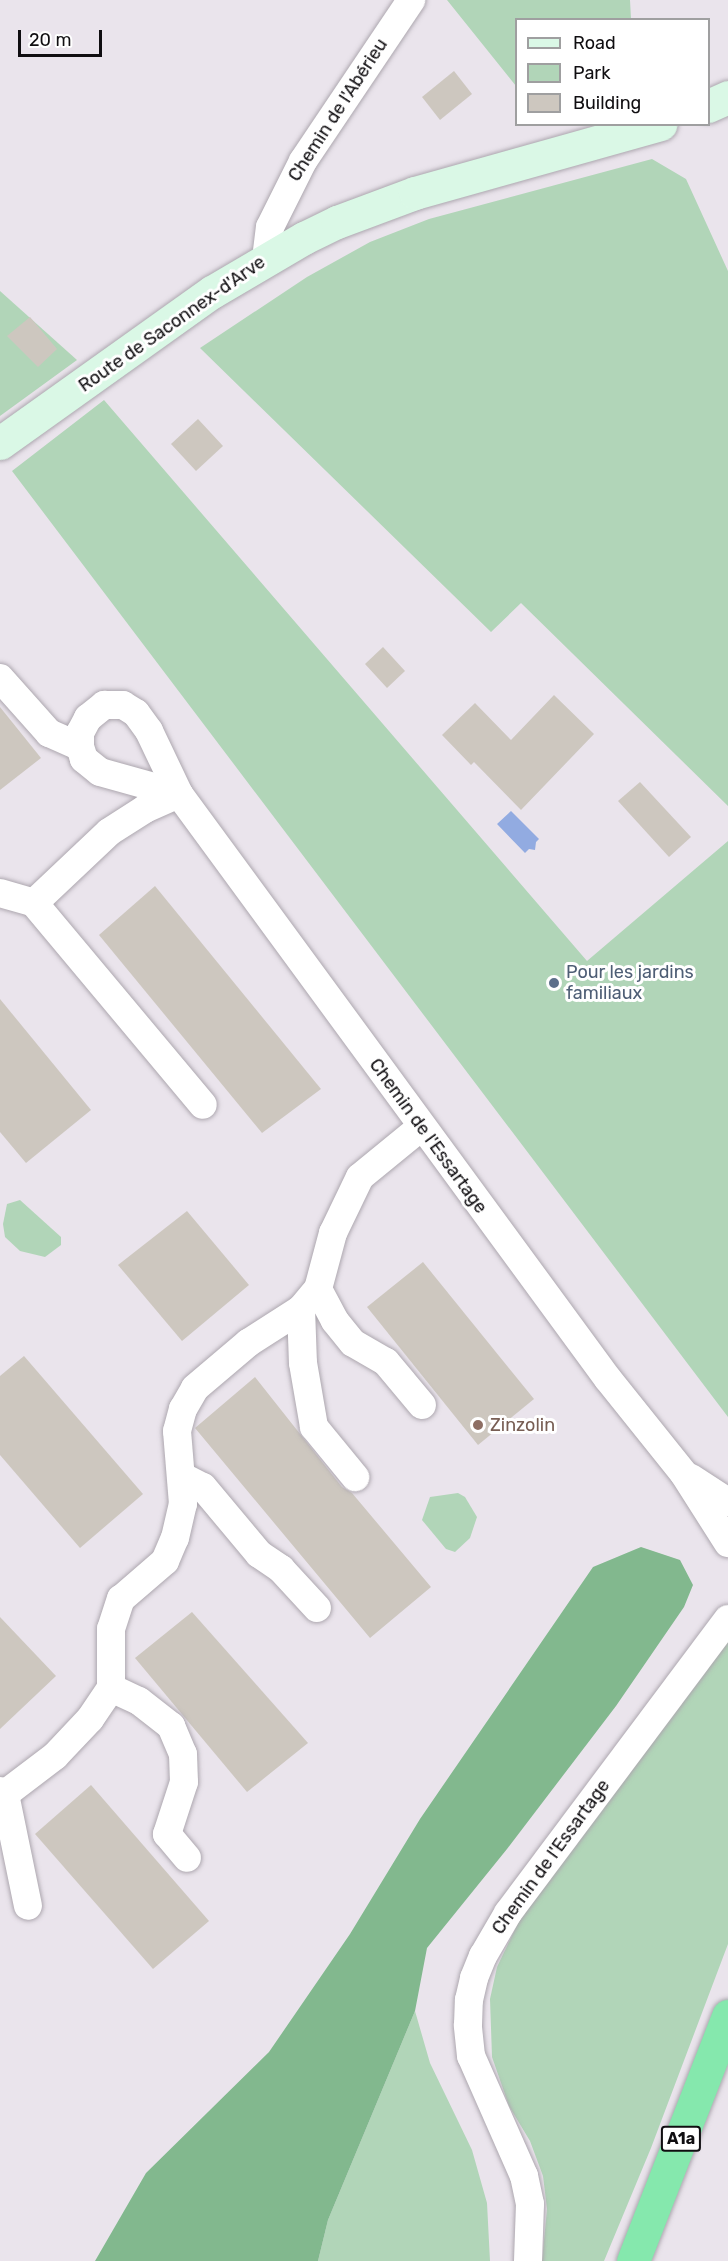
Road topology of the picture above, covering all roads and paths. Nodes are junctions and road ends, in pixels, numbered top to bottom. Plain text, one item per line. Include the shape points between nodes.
1 (411, 0) edge
2 (728, 97) edge
3 (710, 105) edge
4 (653, 126) edge
5 (266, 259) junction
6 (0, 443) edge
7 (0, 678) edge
8 (80, 747) junction
9 (179, 794) junction
10 (0, 893) edge
11 (34, 903) junction
12 (203, 1105) dead end
13 (421, 1127) junction
14 (310, 1299) junction
15 (422, 1405) dead end
16 (684, 1474) junction
17 (183, 1477) junction
18 (355, 1477) dead end
19 (728, 1502) edge
20 (728, 1543) edge
21 (316, 1608) dead end
22 (728, 1618) edge
23 (111, 1688) junction
24 (2, 1792) edge
25 (187, 1858) dead end
26 (28, 1906) dead end
27 (728, 2016) edge
28 (528, 2261) edge
29 (633, 2261) edge

1 - 5 street, Chemin de l'Abérieu via 303,161 270,227
2 - 3 street
4 - 5 street, Route de Saconnex-d'Arve via 415,193 337,222
5 - 6 street, Route de Saconnex-d'Arve via 212,292
7 - 8 street via 49,733
8 - 9 street via 84,759 100,772
8 - 9 street, Chemin de l'Essartage via 80,732 88,718 104,705 123,705 136,713 149,731
9 - 11 street via 145,809 109,832
9 - 13 street, Chemin de l'Essartage
10 - 11 street
11 - 12 street
13 - 14 street via 360,1177 333,1233
13 - 16 street, Chemin de l'Essartage via 608,1379
14 - 15 street via 354,1343 386,1362
14 - 17 street via 248,1343 195,1388 183,1408 177,1431
14 - 18 street via 303,1363 314,1427
16 - 19 street, Chemin de l'Essartage
16 - 20 street, Chemin de l'Essartage
17 - 21 street via 203,1487 259,1554 281,1569
17 - 23 street via 183,1504 165,1561 121,1599 111,1629
22 - 28 street, Chemin de l'Essartage via 508,1913 474,1978 468,2025 471,2056 524,2176 530,2204
23 - 24 street via 90,1719 55,1756
23 - 25 street via 139,1701 171,1726 183,1754 184,1782 167,1834
24 - 26 street
27 - 29 highway, A1a

